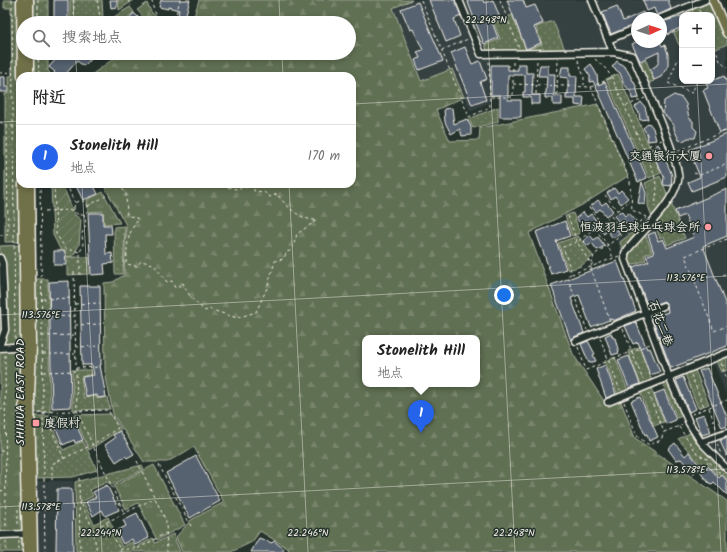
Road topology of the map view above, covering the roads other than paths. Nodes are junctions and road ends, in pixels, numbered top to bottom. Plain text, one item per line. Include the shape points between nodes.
1 (21, 0) edge
2 (29, 0) edge
3 (459, 0) edge
4 (592, 0) edge
5 (705, 0) edge
6 (713, 0) edge
7 (21, 16) edge
8 (29, 16) edge
9 (667, 16) edge
10 (631, 30) edge
11 (727, 33) edge
12 (608, 40) junction
13 (613, 52) junction
14 (22, 60) edge
15 (29, 60) edge
16 (22, 72) edge
17 (29, 72) edge
18 (23, 188) edge
19 (30, 188) edge
20 (0, 258) edge
21 (663, 306) dead end
22 (646, 313) junction
23 (576, 341) road end
24 (26, 346) junction
25 (2, 347) edge
26 (727, 354) edge
27 (669, 376) junction
28 (608, 402) dead end
29 (727, 433) edge
30 (701, 442) junction
31 (725, 470) edge
32 (3, 534) edge
33 (22, 534) junction
34 (26, 552) edge
35 (33, 552) edge

1 - 7 main road
2 - 8 main road
3 - 13 street via 481,54
4 - 12 street
5 - 9 street
6 - 11 main road
10 - 12 street
12 - 13 street
13 - 22 street, 石花二巷 via 633,56 672,153 679,179 673,195 650,218 625,253
14 - 16 main road
15 - 17 main road
18 - 24 main road, SHIHUA EAST ROAD
19 - 35 main road, SHIHUA EAST ROAD
20 - 25 street via 6,330
21 - 22 street
22 - 23 street
22 - 27 street, 石花二巷
24 - 25 street
24 - 33 main road, SHIHUA EAST ROAD
26 - 27 street
27 - 28 street
27 - 30 street, 石花二巷 via 686,416
29 - 30 street
30 - 31 street, 石花二巷
32 - 33 street
33 - 34 main road, SHIHUA EAST ROAD

